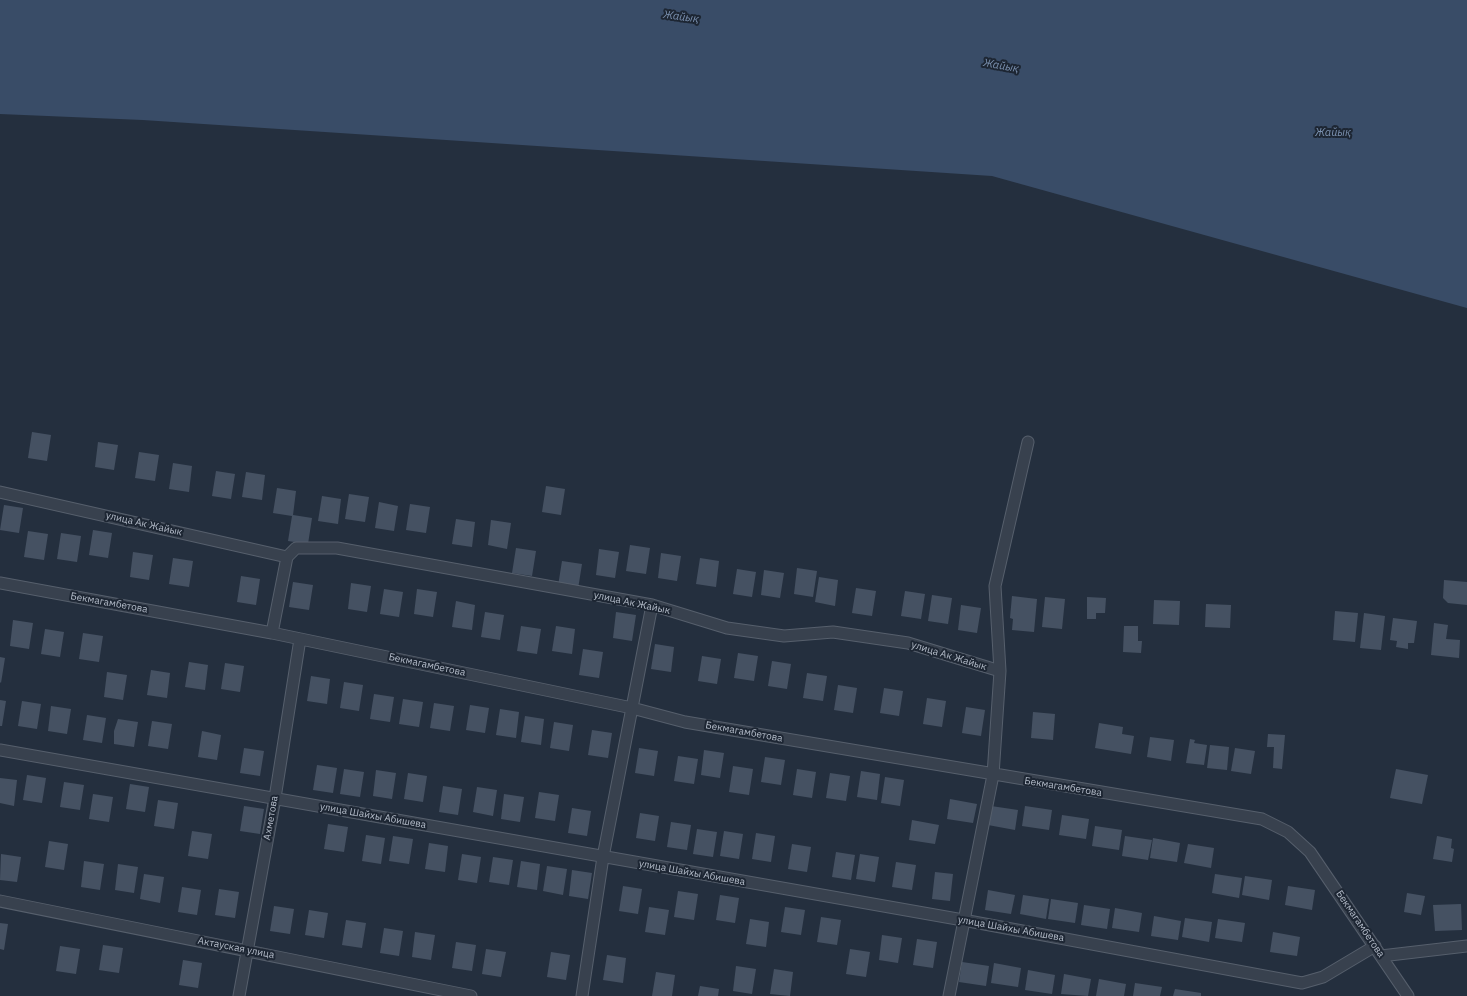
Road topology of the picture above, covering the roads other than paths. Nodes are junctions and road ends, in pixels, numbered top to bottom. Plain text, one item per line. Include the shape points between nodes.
1 (1028, 442) dead end
2 (0, 492) edge
3 (287, 557) junction
4 (0, 583) edge
5 (652, 605) junction
6 (272, 633) junction
7 (300, 639) junction
8 (1000, 671) junction
9 (632, 708) junction
10 (0, 750) edge
11 (993, 775) junction
12 (275, 798) junction
13 (603, 857) junction
14 (0, 902) edge
15 (963, 920) junction
16 (1375, 946) junction
17 (1467, 946) edge
18 (248, 951) junction
19 (1381, 956) junction
20 (239, 996) edge
21 (471, 996) edge
22 (582, 996) edge
23 (949, 996) edge
24 (1408, 996) edge

1 - 8 street via 995,586
2 - 3 street, улица Ак Жайык
3 - 5 street, улица Ак Жайык via 296,548 337,548
3 - 6 street
4 - 6 street, Бекмагамбетова
5 - 8 street, улица Ак Жайык via 727,628 784,636 833,632 908,643
5 - 9 street
6 - 7 street, Бекмагамбетова
7 - 9 street, Бекмагамбетова
7 - 12 street, Ахметова
8 - 11 street
9 - 11 street, Бекмагамбетова via 685,722
9 - 13 street
10 - 12 street, улица Шайхы Абишева
11 - 15 street
11 - 16 street, Бекмагамбетова via 1262,819 1288,832 1310,852
12 - 13 street, улица Шайхы Абишева
12 - 18 street, Ахметова
13 - 15 street, улица Шайхы Абишева
13 - 22 street
14 - 18 street, Актауская улица
15 - 16 street, улица Шайхы Абишева via 1302,983 1323,977
15 - 23 street
16 - 19 street, Бекмагамбетова
17 - 19 street
18 - 20 street, Ахметова
18 - 21 street, Актауская улица
19 - 24 street, Бекмагамбетова

